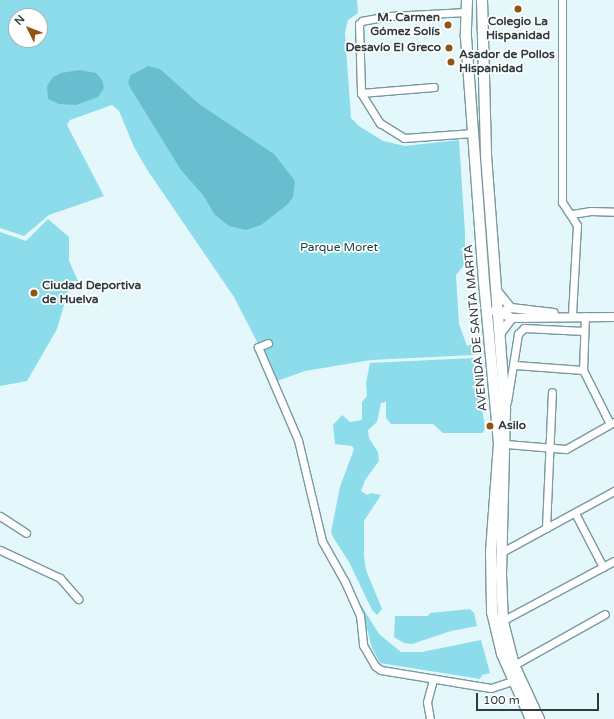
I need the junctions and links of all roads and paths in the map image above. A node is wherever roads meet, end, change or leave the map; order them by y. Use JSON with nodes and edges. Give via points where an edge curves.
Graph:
{"nodes":[{"id":1,"x":467,"y":0,"type":"edge"},
{"id":2,"x":482,"y":0,"type":"edge"},
{"id":3,"x":562,"y":0,"type":"edge"},
{"id":4,"x":467,"y":12,"type":"junction"},
{"id":5,"x":434,"y":88,"type":"dead end"},
{"id":6,"x":361,"y":93,"type":"junction"},
{"id":7,"x":473,"y":134,"type":"junction"},
{"id":8,"x":614,"y":212,"type":"edge"},
{"id":9,"x":572,"y":214,"type":"junction"},
{"id":10,"x":498,"y":292,"type":"junction"},
{"id":11,"x":486,"y":307,"type":"junction"},
{"id":12,"x":511,"y":308,"type":"junction"},
{"id":13,"x":499,"y":313,"type":"junction"},
{"id":14,"x":572,"y":314,"type":"junction"},
{"id":15,"x":584,"y":316,"type":"junction"},
{"id":16,"x":614,"y":317,"type":"edge"},
{"id":17,"x":512,"y":318,"type":"junction"},
{"id":18,"x":488,"y":321,"type":"junction"},
{"id":19,"x":584,"y":331,"type":"junction"},
{"id":20,"x":500,"y":334,"type":"junction"},
{"id":21,"x":268,"y":343,"type":"dead end"},
{"id":22,"x":515,"y":365,"type":"junction"},
{"id":23,"x":582,"y":370,"type":"junction"},
{"id":24,"x":552,"y":392,"type":"dead end"},
{"id":25,"x":505,"y":410,"type":"junction"},
{"id":26,"x":612,"y":423,"type":"edge"},
{"id":27,"x":503,"y":444,"type":"junction"},
{"id":28,"x":551,"y":450,"type":"junction"},
{"id":29,"x":614,"y":491,"type":"edge"},
{"id":30,"x":574,"y":512,"type":"junction"},
{"id":31,"x":0,"y":516,"type":"edge"},
{"id":32,"x":546,"y":528,"type":"junction"},
{"id":33,"x":26,"y":533,"type":"dead end"},
{"id":34,"x":0,"y":550,"type":"edge"},
{"id":35,"x":491,"y":552,"type":"junction"},
{"id":36,"x":502,"y":552,"type":"junction"},
{"id":37,"x":614,"y":560,"type":"edge"},
{"id":38,"x":603,"y":566,"type":"junction"},
{"id":39,"x":78,"y":599,"type":"dead end"},
{"id":40,"x":605,"y":614,"type":"dead end"},
{"id":41,"x":499,"y":623,"type":"junction"},
{"id":42,"x":514,"y":665,"type":"junction"},
{"id":43,"x":433,"y":678,"type":"junction"},
{"id":44,"x":512,"y":681,"type":"junction"},
{"id":45,"x":430,"y":719,"type":"edge"},
{"id":46,"x":531,"y":719,"type":"edge"},
{"id":47,"x":539,"y":719,"type":"edge"}],
"edges":[{"from":1,"to":4,"type":"main road","name":"AVENIDA DE SANTA MARTA"},
{"from":2,"to":10,"type":"main road","name":"AVENIDA DE SANTA MARTA","via":[[486,155]]},
{"from":3,"to":9,"type":"street","via":[[562,202]]},
{"from":4,"to":6,"type":"street","via":[[379,14],[362,21],[359,24]]},
{"from":4,"to":7,"type":"main road","name":"AVENIDA DE SANTA MARTA"},
{"from":5,"to":6,"type":"street"},
{"from":6,"to":7,"type":"street","via":[[380,123],[404,138]]},
{"from":7,"to":11,"type":"main road","name":"AVENIDA DE SANTA MARTA"},
{"from":8,"to":9,"type":"street","via":[[591,211]]},
{"from":9,"to":14,"type":"street","via":[[577,225]]},
{"from":10,"to":12,"type":"street"},
{"from":10,"to":13,"type":"main road","name":"AVENIDA DE SANTA MARTA"},
{"from":11,"to":13,"type":"street"},
{"from":11,"to":18,"type":"main road","name":"AVENIDA DE SANTA MARTA"},
{"from":12,"to":13,"type":"street"},
{"from":12,"to":14,"type":"street"},
{"from":13,"to":17,"type":"street"},
{"from":13,"to":18,"type":"street"},
{"from":13,"to":20,"type":"main road","name":"AVENIDA DE SANTA MARTA"},
{"from":14,"to":15,"type":"street"},
{"from":15,"to":16,"type":"street"},
{"from":15,"to":17,"type":"street"},
{"from":15,"to":19,"type":"street"},
{"from":17,"to":20,"type":"street"},
{"from":18,"to":27,"type":"main road","name":"AVENIDA DE SANTA MARTA"},
{"from":19,"to":22,"type":"street","via":[[524,328],[518,334]]},
{"from":19,"to":23,"type":"street"},
{"from":20,"to":25,"type":"main road","name":"AVENIDA DE SANTA MARTA"},
{"from":21,"to":43,"type":"street","via":[[258,347],[298,440],[322,541],[360,615],[363,645],[368,656],[381,670]]},
{"from":22,"to":23,"type":"street"},
{"from":22,"to":25,"type":"street"},
{"from":23,"to":26,"type":"street"},
{"from":24,"to":28,"type":"street"},
{"from":25,"to":27,"type":"main road","name":"AVENIDA DE SANTA MARTA"},
{"from":26,"to":28,"type":"street","via":[[566,449]]},
{"from":27,"to":28,"type":"street"},
{"from":27,"to":35,"type":"main road","name":"AVENIDA DE SANTA MARTA"},
{"from":27,"to":36,"type":"main road","name":"AVENIDA DE SANTA MARTA"},
{"from":28,"to":32,"type":"street"},
{"from":29,"to":30,"type":"street"},
{"from":30,"to":32,"type":"street"},
{"from":30,"to":38,"type":"street"},
{"from":31,"to":33,"type":"street"},
{"from":32,"to":36,"type":"street"},
{"from":34,"to":39,"type":"street","via":[[60,578]]},
{"from":35,"to":36,"type":"main road"},
{"from":35,"to":41,"type":"main road","name":"AVENIDA DE SANTA MARTA"},
{"from":36,"to":41,"type":"main road","name":"AVENIDA DE SANTA MARTA"},
{"from":37,"to":38,"type":"street"},
{"from":38,"to":41,"type":"street"},
{"from":40,"to":42,"type":"street"},
{"from":41,"to":42,"type":"main road","name":"AVENIDA DE SANTA MARTA"},
{"from":41,"to":44,"type":"main road","name":"AVENIDA DE SANTA MARTA"},
{"from":42,"to":47,"type":"main road","name":"AVENIDA DE SANTA MARTA"},
{"from":43,"to":44,"type":"street","via":[[491,688]]},
{"from":43,"to":45,"type":"street","via":[[427,702]]},
{"from":44,"to":46,"type":"main road","name":"AVENIDA DE SANTA MARTA"}]}
